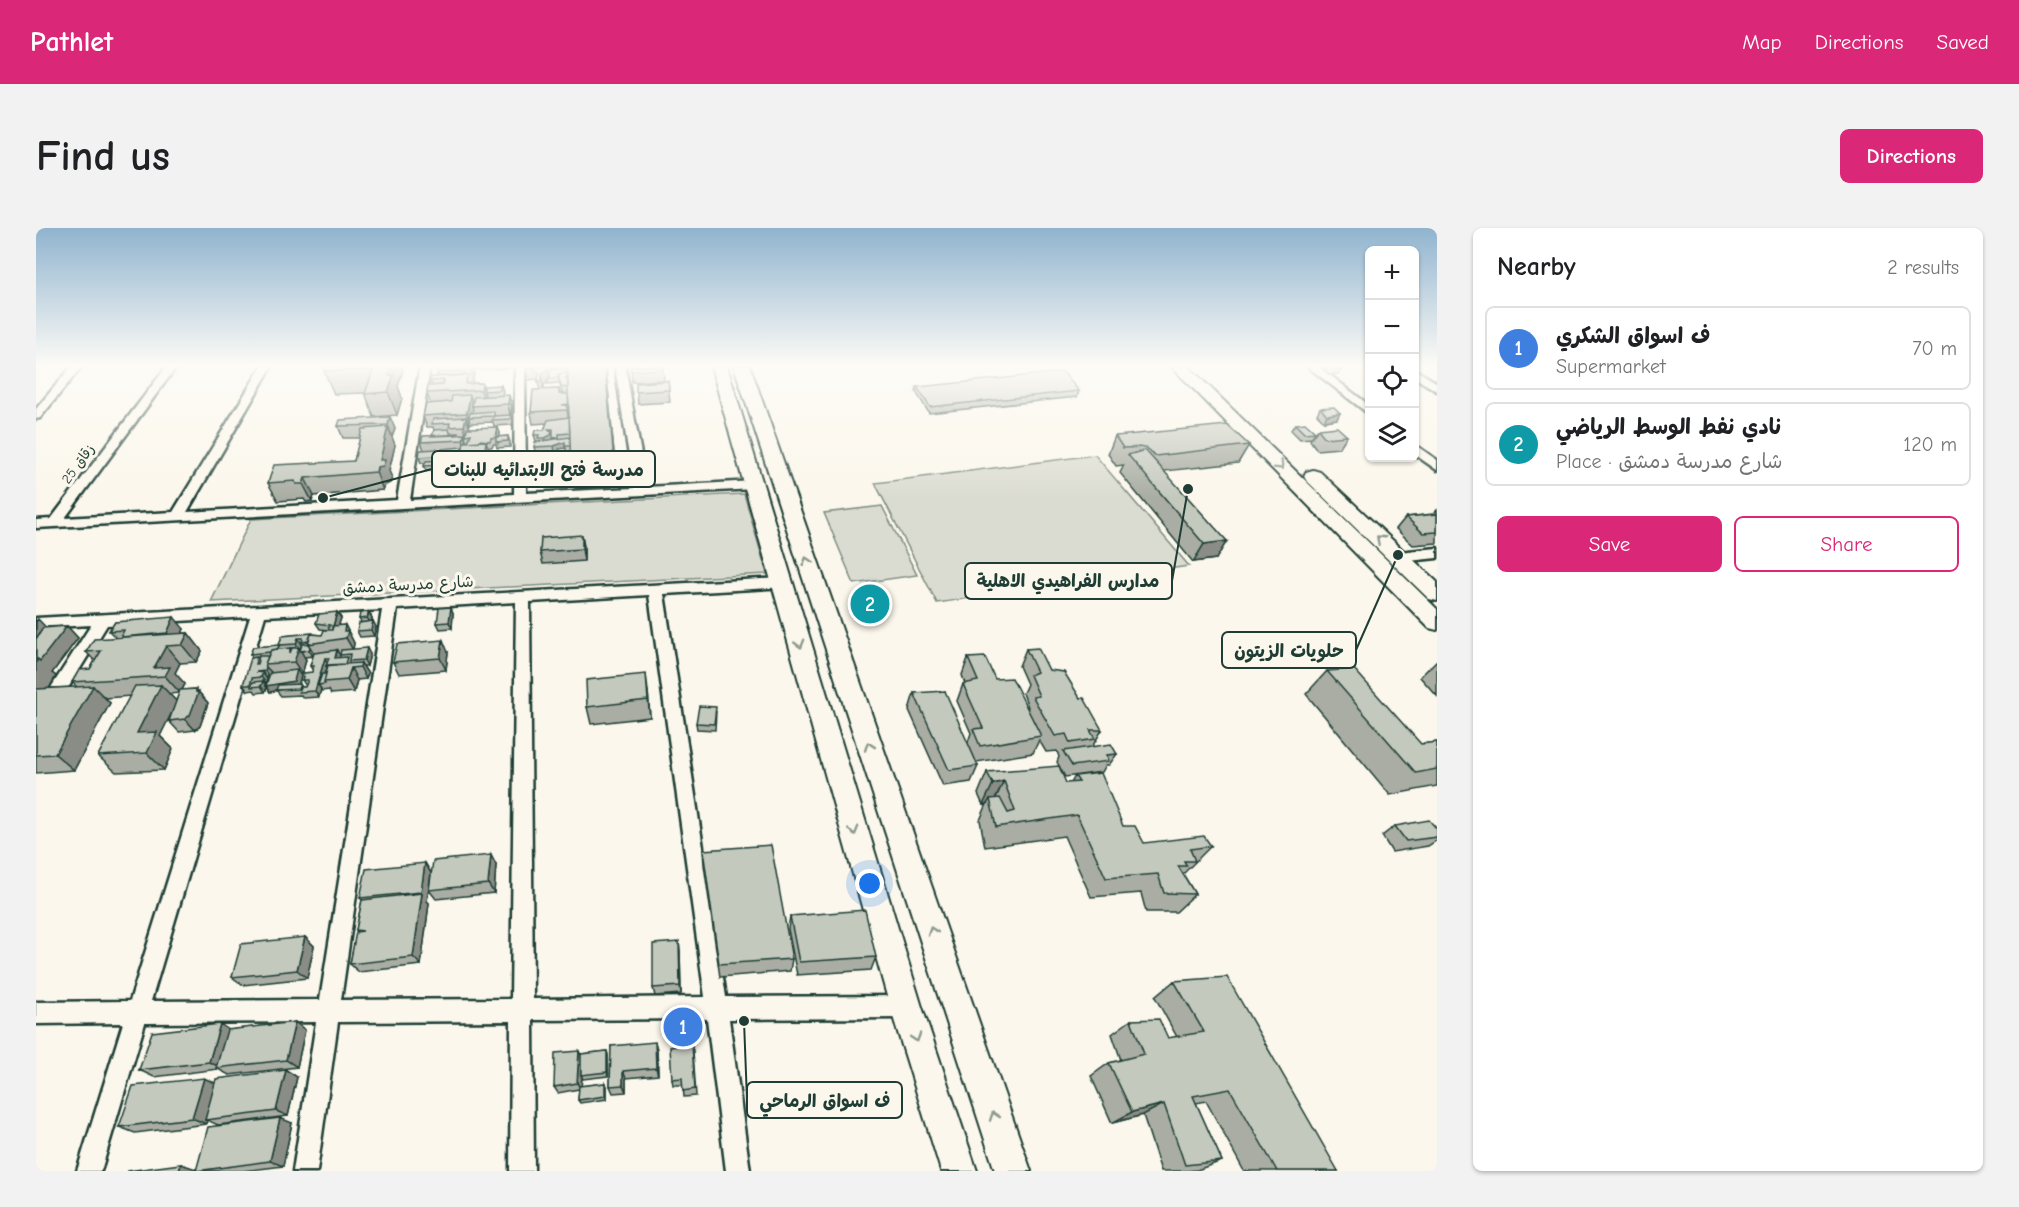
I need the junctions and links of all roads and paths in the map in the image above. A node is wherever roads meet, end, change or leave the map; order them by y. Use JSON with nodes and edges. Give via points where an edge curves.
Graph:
{"nodes":[{"id":1,"x":139,"y":410,"type":"edge"},
{"id":2,"x":241,"y":410,"type":"edge"},
{"id":3,"x":418,"y":410,"type":"edge"},
{"id":4,"x":520,"y":410,"type":"edge"},
{"id":5,"x":627,"y":410,"type":"edge"},
{"id":6,"x":740,"y":410,"type":"edge"},
{"id":7,"x":746,"y":410,"type":"edge"},
{"id":8,"x":1231,"y":410,"type":"edge"},
{"id":9,"x":1236,"y":410,"type":"edge"},
{"id":10,"x":1249,"y":425,"type":"junction"},
{"id":11,"x":1271,"y":446,"type":"junction"},
{"id":12,"x":1419,"y":452,"type":"edge"},
{"id":13,"x":1437,"y":466,"type":"edge"},
{"id":14,"x":754,"y":485,"type":"junction"},
{"id":15,"x":641,"y":491,"type":"junction"},
{"id":16,"x":520,"y":497,"type":"junction"},
{"id":17,"x":403,"y":506,"type":"junction"},
{"id":18,"x":178,"y":515,"type":"junction"},
{"id":19,"x":36,"y":524,"type":"edge"},
{"id":20,"x":54,"y":524,"type":"junction"},
{"id":21,"x":1437,"y":553,"type":"edge"},
{"id":22,"x":1399,"y":558,"type":"junction"},
{"id":23,"x":782,"y":583,"type":"junction"},
{"id":24,"x":656,"y":590,"type":"junction"},
{"id":25,"x":1437,"y":594,"type":"edge"},
{"id":26,"x":1412,"y":596,"type":"junction"},
{"id":27,"x":523,"y":597,"type":"junction"},
{"id":28,"x":390,"y":604,"type":"junction"},
{"id":29,"x":259,"y":611,"type":"junction"},
{"id":30,"x":102,"y":620,"type":"junction"},
{"id":31,"x":1437,"y":622,"type":"edge"},
{"id":32,"x":36,"y":624,"type":"edge"},
{"id":33,"x":36,"y":725,"type":"edge"},
{"id":34,"x":906,"y":1007,"type":"junction"},
{"id":35,"x":717,"y":1008,"type":"junction"},
{"id":36,"x":522,"y":1010,"type":"junction"},
{"id":37,"x":330,"y":1011,"type":"junction"},
{"id":38,"x":138,"y":1012,"type":"junction"},
{"id":39,"x":36,"y":1013,"type":"edge"},
{"id":40,"x":89,"y":1171,"type":"edge"},
{"id":41,"x":305,"y":1171,"type":"edge"},
{"id":42,"x":522,"y":1171,"type":"edge"},
{"id":43,"x":738,"y":1171,"type":"edge"},
{"id":44,"x":960,"y":1171,"type":"edge"},
{"id":45,"x":1013,"y":1171,"type":"edge"}],
"edges":[{"from":1,"to":20,"type":"street","name":"زقاق 25"},
{"from":2,"to":18,"type":"street"},
{"from":3,"to":17,"type":"street"},
{"from":4,"to":16,"type":"street"},
{"from":5,"to":15,"type":"street"},
{"from":6,"to":14,"type":"street"},
{"from":45,"to":7,"type":"street","one_way":true},
{"from":8,"to":10,"type":"street"},
{"from":9,"to":10,"type":"street"},
{"from":10,"to":11,"type":"street"},
{"from":22,"to":11,"type":"street","one_way":true},
{"from":11,"to":26,"type":"street","one_way":true},
{"from":12,"to":13,"type":"street"},
{"from":14,"to":15,"type":"street"},
{"from":14,"to":23,"type":"street"},
{"from":15,"to":16,"type":"street"},
{"from":16,"to":17,"type":"street"},
{"from":17,"to":18,"type":"street"},
{"from":18,"to":20,"type":"street"},
{"from":19,"to":20,"type":"street"},
{"from":21,"to":22,"type":"street"},
{"from":22,"to":25,"type":"street"},
{"from":23,"to":24,"type":"street","name":"شارع مدرسة دمشق"},
{"from":23,"to":34,"type":"street","one_way":true},
{"from":24,"to":27,"type":"street","name":"شارع مدرسة دمشق"},
{"from":24,"to":35,"type":"street"},
{"from":25,"to":26,"type":"street","via":[[1429,600]]},
{"from":26,"to":31,"type":"street"},
{"from":27,"to":28,"type":"street","name":"شارع مدرسة دمشق"},
{"from":27,"to":36,"type":"street"},
{"from":28,"to":29,"type":"street","name":"شارع مدرسة دمشق"},
{"from":28,"to":37,"type":"street"},
{"from":29,"to":30,"type":"street","name":"شارع مدرسة دمشق"},
{"from":29,"to":38,"type":"street"},
{"from":30,"to":32,"type":"street","name":"شارع مدرسة دمشق"},
{"from":30,"to":33,"type":"street"},
{"from":34,"to":35,"type":"street"},
{"from":34,"to":44,"type":"street","one_way":true},
{"from":35,"to":36,"type":"street"},
{"from":35,"to":43,"type":"street"},
{"from":36,"to":37,"type":"street"},
{"from":36,"to":42,"type":"street"},
{"from":37,"to":38,"type":"street"},
{"from":37,"to":41,"type":"street"},
{"from":38,"to":39,"type":"street"},
{"from":38,"to":40,"type":"street"}]}
